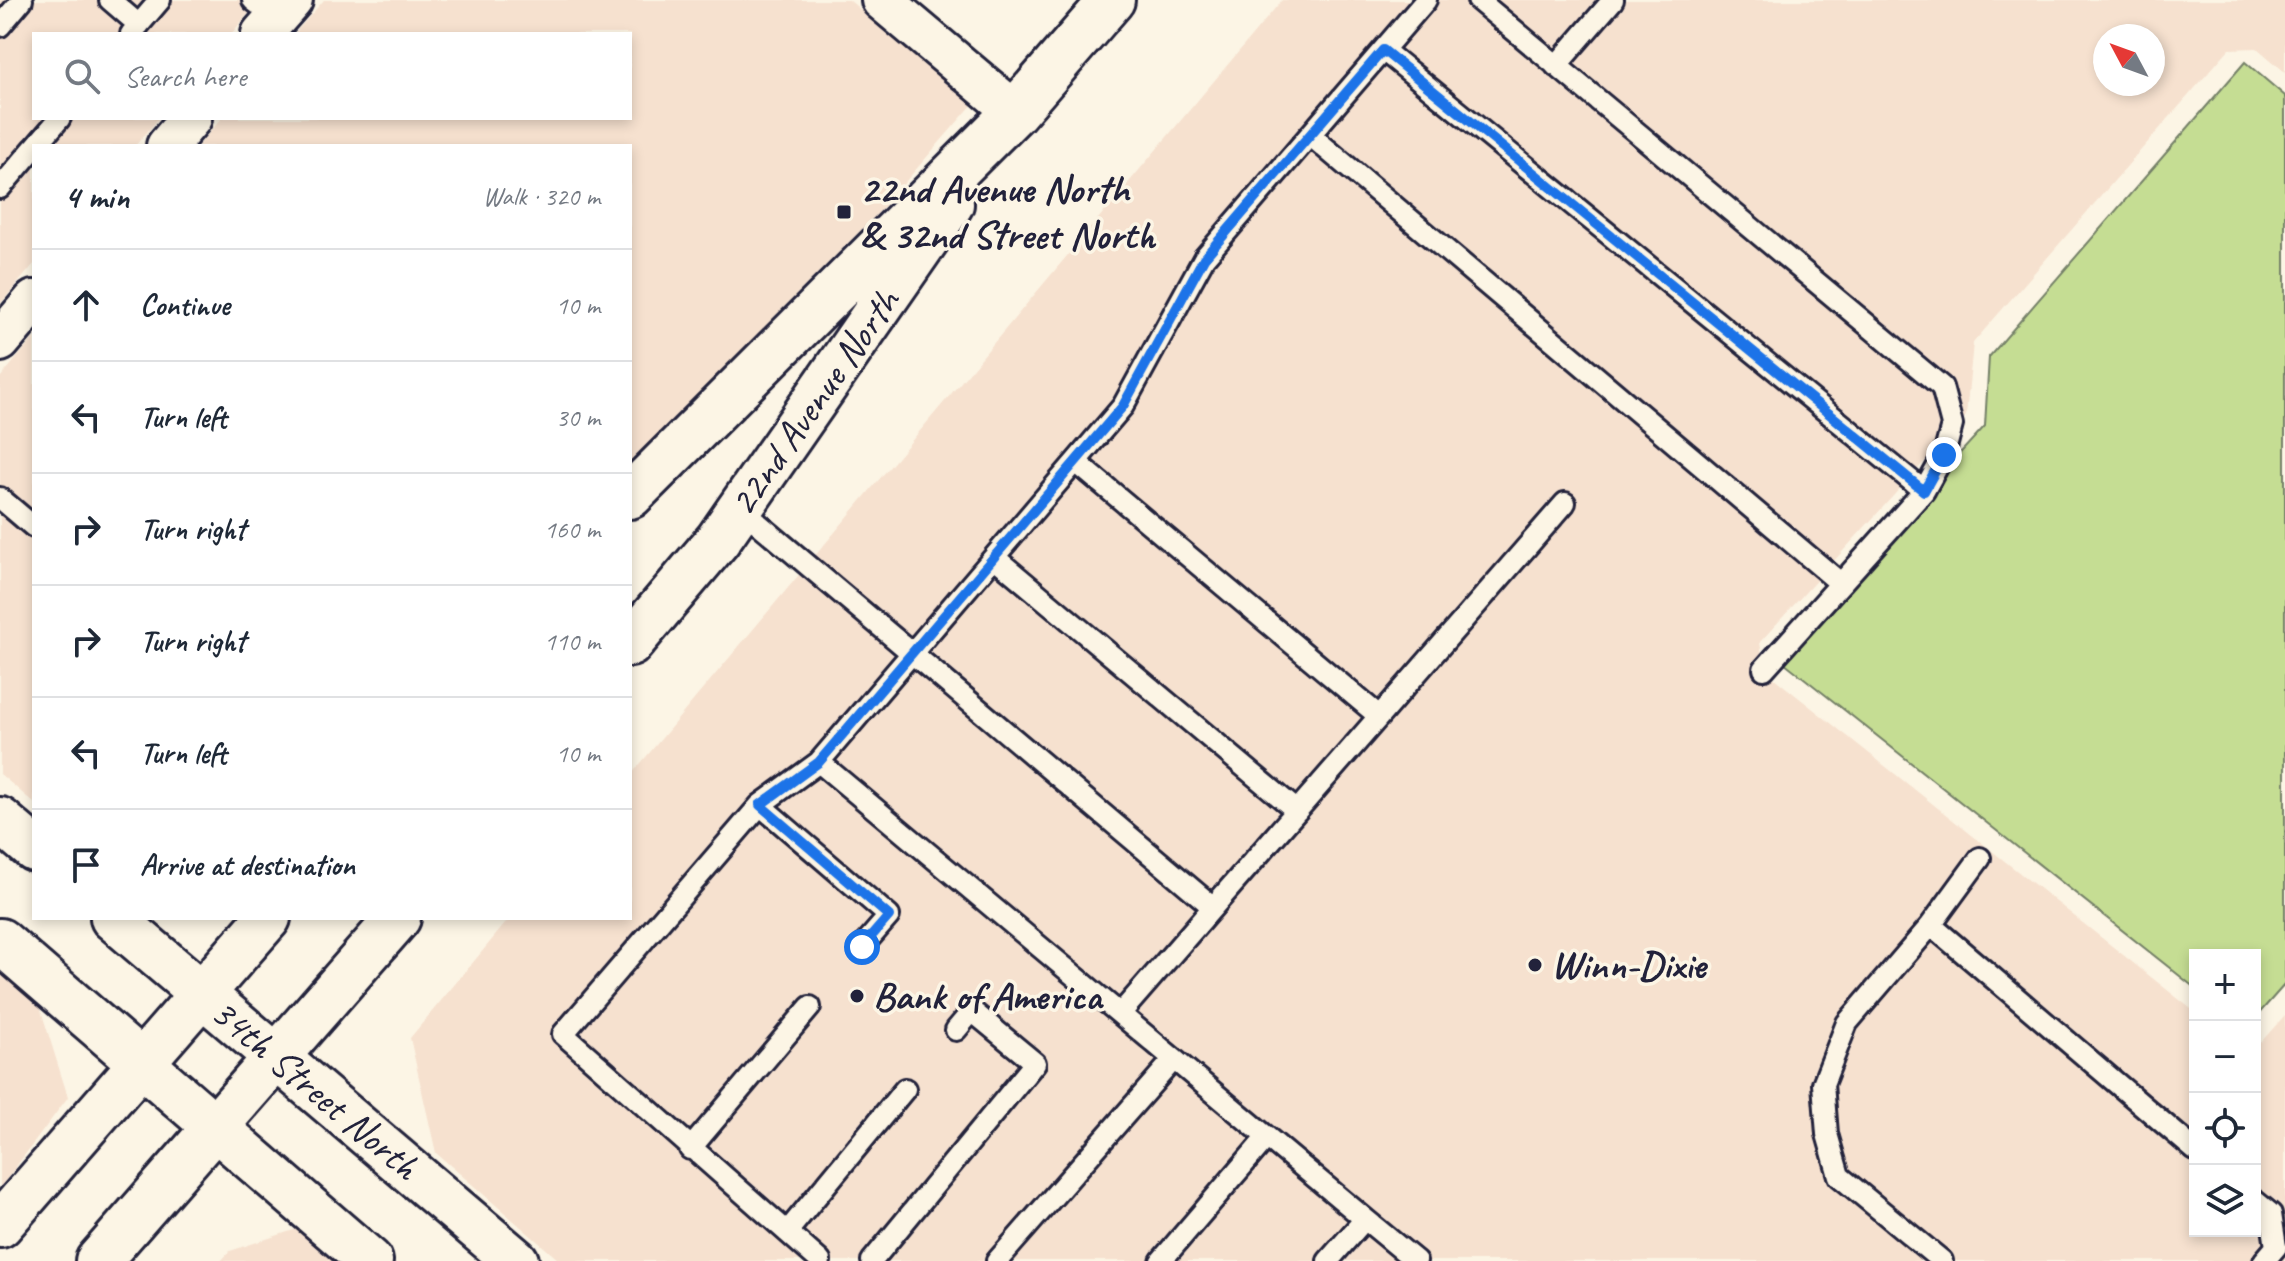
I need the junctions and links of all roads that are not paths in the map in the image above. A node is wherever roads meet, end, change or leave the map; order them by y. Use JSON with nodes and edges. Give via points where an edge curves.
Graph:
{"nodes":[{"id":1,"x":22,"y":0,"type":"edge"},
{"id":2,"x":110,"y":0,"type":"edge"},
{"id":3,"x":160,"y":0,"type":"edge"},
{"id":4,"x":882,"y":0,"type":"edge"},
{"id":5,"x":1112,"y":0,"type":"edge"},
{"id":6,"x":1426,"y":0,"type":"edge"},
{"id":7,"x":1478,"y":0,"type":"edge"},
{"id":8,"x":1613,"y":0,"type":"edge"},
{"id":9,"x":0,"y":26,"type":"edge"},
{"id":10,"x":135,"y":29,"type":"edge"},
{"id":11,"x":1383,"y":50,"type":"junction"},
{"id":12,"x":1556,"y":66,"type":"junction"},
{"id":13,"x":1015,"y":112,"type":"junction"},
{"id":14,"x":58,"y":120,"type":"edge"},
{"id":15,"x":189,"y":120,"type":"edge"},
{"id":16,"x":1310,"y":135,"type":"junction"},
{"id":17,"x":38,"y":144,"type":"edge"},
{"id":18,"x":169,"y":144,"type":"edge"},
{"id":19,"x":32,"y":151,"type":"edge"},
{"id":20,"x":0,"y":188,"type":"edge"},
{"id":21,"x":32,"y":303,"type":"edge"},
{"id":22,"x":0,"y":341,"type":"edge"},
{"id":23,"x":1076,"y":462,"type":"junction"},
{"id":24,"x":1924,"y":491,"type":"junction"},
{"id":25,"x":632,"y":494,"type":"edge"},
{"id":26,"x":0,"y":498,"type":"edge"},
{"id":27,"x":1565,"y":503,"type":"dead end"},
{"id":28,"x":740,"y":508,"type":"junction"},
{"id":29,"x":32,"y":525,"type":"edge"},
{"id":30,"x":994,"y":557,"type":"junction"},
{"id":31,"x":1839,"y":582,"type":"junction"},
{"id":32,"x":632,"y":642,"type":"edge"},
{"id":33,"x":911,"y":655,"type":"junction"},
{"id":34,"x":1764,"y":669,"type":"dead end"},
{"id":35,"x":1379,"y":716,"type":"junction"},
{"id":36,"x":819,"y":762,"type":"junction"},
{"id":37,"x":760,"y":805,"type":"junction"},
{"id":38,"x":1297,"y":811,"type":"junction"},
{"id":39,"x":0,"y":820,"type":"edge"},
{"id":40,"x":32,"y":847,"type":"edge"},
{"id":41,"x":1980,"y":858,"type":"dead end"},
{"id":42,"x":1213,"y":907,"type":"junction"},
{"id":43,"x":115,"y":920,"type":"edge"},
{"id":44,"x":266,"y":920,"type":"edge"},
{"id":45,"x":396,"y":920,"type":"edge"},
{"id":46,"x":1931,"y":925,"type":"junction"},
{"id":47,"x":0,"y":941,"type":"edge"},
{"id":48,"x":862,"y":947,"type":"dead end"},
{"id":49,"x":202,"y":994,"type":"junction"},
{"id":50,"x":810,"y":1007,"type":"dead end"},
{"id":51,"x":1120,"y":1014,"type":"junction"},
{"id":52,"x":956,"y":1030,"type":"dead end"},
{"id":53,"x":279,"y":1058,"type":"junction"},
{"id":54,"x":1174,"y":1059,"type":"junction"},
{"id":55,"x":140,"y":1064,"type":"junction"},
{"id":56,"x":905,"y":1089,"type":"dead end"},
{"id":57,"x":216,"y":1128,"type":"junction"},
{"id":58,"x":1267,"y":1137,"type":"junction"},
{"id":59,"x":2189,"y":1145,"type":"edge"},
{"id":60,"x":690,"y":1149,"type":"junction"},
{"id":61,"x":2261,"y":1206,"type":"edge"},
{"id":62,"x":1365,"y":1219,"type":"junction"},
{"id":63,"x":0,"y":1225,"type":"edge"},
{"id":64,"x":787,"y":1232,"type":"junction"},
{"id":65,"x":98,"y":1261,"type":"edge"},
{"id":66,"x":370,"y":1261,"type":"edge"},
{"id":67,"x":516,"y":1261,"type":"edge"},
{"id":68,"x":820,"y":1261,"type":"edge"},
{"id":69,"x":872,"y":1261,"type":"edge"},
{"id":70,"x":997,"y":1261,"type":"edge"},
{"id":71,"x":1161,"y":1261,"type":"edge"},
{"id":72,"x":1328,"y":1261,"type":"edge"},
{"id":73,"x":1416,"y":1261,"type":"edge"},
{"id":74,"x":1942,"y":1261,"type":"edge"},
{"id":75,"x":2264,"y":1261,"type":"edge"}],
"edges":[{"from":1,"to":9,"type":"lane"},
{"from":2,"to":10,"type":"lane"},
{"from":3,"to":10,"type":"lane"},
{"from":4,"to":13,"type":"street"},
{"from":5,"to":13,"type":"main road","name":"22nd Avenue North"},
{"from":6,"to":11,"type":"lane"},
{"from":7,"to":12,"type":"lane"},
{"from":8,"to":12,"type":"lane"},
{"from":11,"to":16,"type":"lane"},
{"from":11,"to":24,"type":"lane"},
{"from":12,"to":24,"type":"lane","via":[[1942,387],[1952,425],[1944,455]]},
{"from":13,"to":25,"type":"main road","name":"22nd Avenue North"},
{"from":13,"to":28,"type":"main road","name":"22nd Avenue North"},
{"from":14,"to":17,"type":"lane"},
{"from":15,"to":18,"type":"street"},
{"from":16,"to":23,"type":"lane","via":[[1204,258],[1123,406]]},
{"from":16,"to":31,"type":"lane"},
{"from":19,"to":20,"type":"lane"},
{"from":21,"to":22,"type":"street"},
{"from":23,"to":30,"type":"lane"},
{"from":23,"to":35,"type":"lane"},
{"from":24,"to":31,"type":"lane"},
{"from":26,"to":29,"type":"lane"},
{"from":27,"to":35,"type":"lane"},
{"from":28,"to":32,"type":"main road","name":"22nd Avenue North"},
{"from":28,"to":33,"type":"lane"},
{"from":30,"to":33,"type":"lane"},
{"from":30,"to":38,"type":"lane"},
{"from":31,"to":34,"type":"lane"},
{"from":33,"to":36,"type":"lane"},
{"from":33,"to":42,"type":"lane"},
{"from":35,"to":38,"type":"lane"},
{"from":36,"to":37,"type":"lane"},
{"from":36,"to":51,"type":"lane"},
{"from":37,"to":48,"type":"lane","via":[[889,916]]},
{"from":37,"to":60,"type":"lane","via":[[563,1034]]},
{"from":38,"to":42,"type":"lane"},
{"from":39,"to":40,"type":"main road"},
{"from":41,"to":46,"type":"lane"},
{"from":42,"to":51,"type":"lane"},
{"from":43,"to":49,"type":"main road","name":"34th Street North"},
{"from":44,"to":49,"type":"main road"},
{"from":45,"to":53,"type":"main road"},
{"from":46,"to":59,"type":"lane"},
{"from":46,"to":74,"type":"lane","via":[[1847,1023],[1823,1084],[1827,1134],[1839,1176]]},
{"from":47,"to":55,"type":"main road"},
{"from":49,"to":53,"type":"main road","name":"34th Street North"},
{"from":49,"to":55,"type":"main road"},
{"from":50,"to":60,"type":"lane"},
{"from":51,"to":54,"type":"lane"},
{"from":52,"to":69,"type":"lane","via":[[972,1011],[1035,1063]]},
{"from":53,"to":57,"type":"main road"},
{"from":53,"to":67,"type":"main road","name":"34th Street North"},
{"from":54,"to":58,"type":"lane"},
{"from":54,"to":70,"type":"lane"},
{"from":55,"to":57,"type":"main road"},
{"from":55,"to":63,"type":"main road"},
{"from":56,"to":64,"type":"lane"},
{"from":57,"to":65,"type":"main road"},
{"from":57,"to":66,"type":"main road"},
{"from":58,"to":62,"type":"lane"},
{"from":58,"to":71,"type":"lane"},
{"from":60,"to":64,"type":"lane"},
{"from":61,"to":75,"type":"lane","via":[[2271,1214],[2276,1247]]},
{"from":62,"to":72,"type":"lane"},
{"from":62,"to":73,"type":"lane"},
{"from":64,"to":68,"type":"lane"}]}
